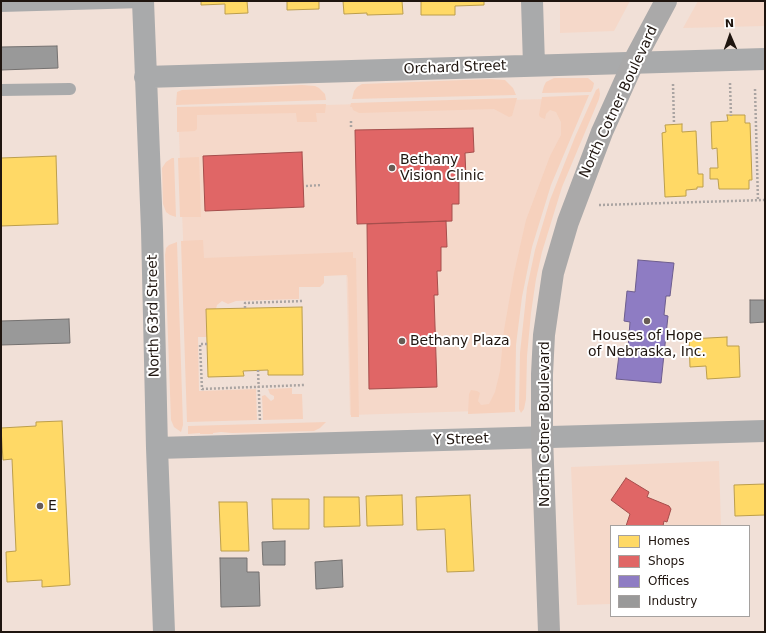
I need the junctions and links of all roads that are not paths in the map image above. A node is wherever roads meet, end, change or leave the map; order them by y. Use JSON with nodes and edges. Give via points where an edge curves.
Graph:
{"nodes":[{"id":1,"x":532,"y":1,"type":"edge"},
{"id":2,"x":666,"y":1,"type":"edge"},
{"id":3,"x":143,"y":2,"type":"edge"},
{"id":4,"x":1,"y":6,"type":"edge"},
{"id":5,"x":765,"y":59,"type":"edge"},
{"id":6,"x":634,"y":61,"type":"junction"},
{"id":7,"x":534,"y":65,"type":"junction"},
{"id":8,"x":145,"y":77,"type":"junction"},
{"id":9,"x":70,"y":88,"type":"dead end"},
{"id":10,"x":1,"y":90,"type":"edge"},
{"id":11,"x":765,"y":431,"type":"edge"},
{"id":12,"x":542,"y":437,"type":"junction"},
{"id":13,"x":157,"y":448,"type":"junction"},
{"id":14,"x":164,"y":632,"type":"edge"},
{"id":15,"x":549,"y":632,"type":"edge"}],
"edges":[{"from":1,"to":7,"type":"street"},
{"from":2,"to":6,"type":"main road","name":"North Cotner Boulevard"},
{"from":3,"to":4,"type":"lane"},
{"from":3,"to":8,"type":"street","name":"North 63rd Street"},
{"from":5,"to":6,"type":"street","name":"Orchard Street"},
{"from":6,"to":7,"type":"street","name":"Orchard Street"},
{"from":6,"to":12,"type":"main road","name":"North Cotner Boulevard","via":[[583,178],[556,259],[544,335]]},
{"from":7,"to":8,"type":"street","name":"Orchard Street"},
{"from":8,"to":13,"type":"street","name":"North 63rd Street","via":[[152,230]]},
{"from":9,"to":10,"type":"lane"},
{"from":11,"to":12,"type":"street","name":"Y Street"},
{"from":12,"to":13,"type":"street","name":"Y Street"},
{"from":12,"to":15,"type":"main road","name":"North Cotner Boulevard"},
{"from":13,"to":14,"type":"street","name":"North 63rd Street"}]}
